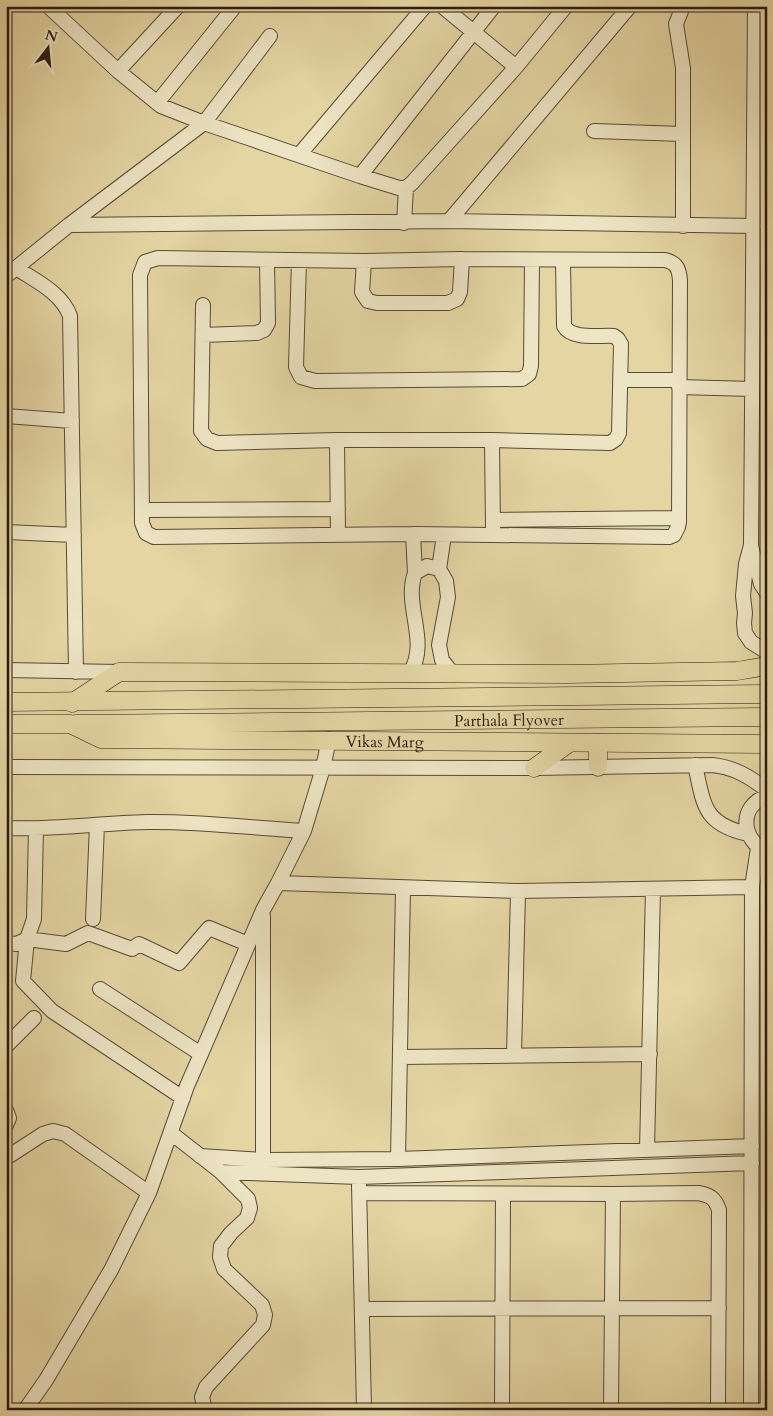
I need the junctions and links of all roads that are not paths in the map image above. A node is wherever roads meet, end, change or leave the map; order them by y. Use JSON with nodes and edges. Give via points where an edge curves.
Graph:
{"nodes":[{"id":1,"x":48,"y":6,"type":"edge"},
{"id":2,"x":178,"y":6,"type":"edge"},
{"id":3,"x":235,"y":6,"type":"edge"},
{"id":4,"x":424,"y":6,"type":"edge"},
{"id":5,"x":442,"y":6,"type":"edge"},
{"id":6,"x":494,"y":6,"type":"edge"},
{"id":7,"x":566,"y":6,"type":"edge"},
{"id":8,"x":630,"y":6,"type":"edge"},
{"id":9,"x":683,"y":6,"type":"edge"},
{"id":10,"x":755,"y":6,"type":"edge"},
{"id":11,"x":474,"y":32,"type":"junction"},
{"id":12,"x":270,"y":36,"type":"dead end"},
{"id":13,"x":516,"y":67,"type":"junction"},
{"id":14,"x":118,"y":71,"type":"junction"},
{"id":15,"x":158,"y":103,"type":"junction"},
{"id":16,"x":204,"y":123,"type":"junction"},
{"id":17,"x":594,"y":131,"type":"dead end"},
{"id":18,"x":683,"y":134,"type":"junction"},
{"id":19,"x":300,"y":155,"type":"junction"},
{"id":20,"x":360,"y":176,"type":"junction"},
{"id":21,"x":406,"y":188,"type":"junction"},
{"id":22,"x":449,"y":221,"type":"junction"},
{"id":23,"x":404,"y":223,"type":"junction"},
{"id":24,"x":69,"y":225,"type":"junction"},
{"id":25,"x":683,"y":226,"type":"junction"},
{"id":26,"x":754,"y":226,"type":"junction"},
{"id":27,"x":462,"y":259,"type":"junction"},
{"id":28,"x":267,"y":260,"type":"junction"},
{"id":29,"x":299,"y":260,"type":"junction"},
{"id":30,"x":532,"y":260,"type":"junction"},
{"id":31,"x":563,"y":260,"type":"junction"},
{"id":32,"x":364,"y":261,"type":"junction"},
{"id":33,"x":11,"y":272,"type":"edge"},
{"id":34,"x":203,"y":305,"type":"dead end"},
{"id":35,"x":203,"y":335,"type":"junction"},
{"id":36,"x":620,"y":380,"type":"junction"},
{"id":37,"x":679,"y":383,"type":"junction"},
{"id":38,"x":752,"y":389,"type":"junction"},
{"id":39,"x":6,"y":416,"type":"edge"},
{"id":40,"x":72,"y":422,"type":"junction"},
{"id":41,"x":337,"y":440,"type":"junction"},
{"id":42,"x":492,"y":440,"type":"junction"},
{"id":43,"x":338,"y":509,"type":"junction"},
{"id":44,"x":142,"y":510,"type":"junction"},
{"id":45,"x":678,"y":518,"type":"junction"},
{"id":46,"x":493,"y":520,"type":"junction"},
{"id":47,"x":6,"y":532,"type":"edge"},
{"id":48,"x":413,"y":534,"type":"junction"},
{"id":49,"x":338,"y":535,"type":"junction"},
{"id":50,"x":444,"y":535,"type":"junction"},
{"id":51,"x":493,"y":535,"type":"junction"},
{"id":52,"x":74,"y":536,"type":"junction"},
{"id":53,"x":751,"y":545,"type":"junction"},
{"id":54,"x":439,"y":569,"type":"junction"},
{"id":55,"x":415,"y":573,"type":"junction"},
{"id":56,"x":767,"y":593,"type":"edge"},
{"id":57,"x":745,"y":613,"type":"junction"},
{"id":58,"x":764,"y":650,"type":"edge"},
{"id":59,"x":445,"y":661,"type":"junction"},
{"id":60,"x":415,"y":662,"type":"junction"},
{"id":61,"x":767,"y":666,"type":"edge"},
{"id":62,"x":6,"y":670,"type":"edge"},
{"id":63,"x":744,"y":670,"type":"junction"},
{"id":64,"x":76,"y":672,"type":"junction"},
{"id":65,"x":119,"y":672,"type":"junction"},
{"id":66,"x":767,"y":694,"type":"edge"},
{"id":67,"x":6,"y":702,"type":"edge"},
{"id":68,"x":72,"y":702,"type":"junction"},
{"id":69,"x":767,"y":717,"type":"edge"},
{"id":70,"x":6,"y":724,"type":"edge"},
{"id":71,"x":70,"y":724,"type":"junction"},
{"id":72,"x":329,"y":739,"type":"junction"},
{"id":73,"x":569,"y":742,"type":"junction"},
{"id":74,"x":598,"y":743,"type":"junction"},
{"id":75,"x":767,"y":744,"type":"edge"},
{"id":76,"x":695,"y":765,"type":"junction"},
{"id":77,"x":6,"y":767,"type":"edge"},
{"id":78,"x":598,"y":767,"type":"junction"},
{"id":79,"x":323,"y":768,"type":"junction"},
{"id":80,"x":534,"y":768,"type":"junction"},
{"id":81,"x":767,"y":790,"type":"edge"},
{"id":82,"x":767,"y":796,"type":"edge"},
{"id":83,"x":97,"y":825,"type":"junction"},
{"id":84,"x":6,"y":828,"type":"edge"},
{"id":85,"x":36,"y":829,"type":"junction"},
{"id":86,"x":304,"y":831,"type":"junction"},
{"id":87,"x":748,"y":834,"type":"junction"},
{"id":88,"x":762,"y":850,"type":"edge"},
{"id":89,"x":278,"y":883,"type":"junction"},
{"id":90,"x":752,"y":887,"type":"junction"},
{"id":91,"x":402,"y":888,"type":"junction"},
{"id":92,"x":653,"y":890,"type":"junction"},
{"id":93,"x":518,"y":891,"type":"junction"},
{"id":94,"x":262,"y":910,"type":"junction"},
{"id":95,"x":93,"y":919,"type":"dead end"},
{"id":96,"x":27,"y":939,"type":"junction"},
{"id":97,"x":6,"y":943,"type":"edge"},
{"id":98,"x":248,"y":944,"type":"junction"},
{"id":99,"x":100,"y":989,"type":"dead end"},
{"id":100,"x":34,"y":1018,"type":"dead end"},
{"id":101,"x":6,"y":1046,"type":"edge"},
{"id":102,"x":201,"y":1054,"type":"junction"},
{"id":103,"x":650,"y":1054,"type":"junction"},
{"id":104,"x":514,"y":1055,"type":"junction"},
{"id":105,"x":400,"y":1057,"type":"junction"},
{"id":106,"x":183,"y":1098,"type":"junction"},
{"id":107,"x":6,"y":1110,"type":"edge"},
{"id":108,"x":6,"y":1125,"type":"edge"},
{"id":109,"x":171,"y":1133,"type":"junction"},
{"id":110,"x":752,"y":1146,"type":"junction"},
{"id":111,"x":647,"y":1150,"type":"junction"},
{"id":112,"x":200,"y":1156,"type":"junction"},
{"id":113,"x":6,"y":1158,"type":"edge"},
{"id":114,"x":357,"y":1159,"type":"junction"},
{"id":115,"x":398,"y":1159,"type":"junction"},
{"id":116,"x":262,"y":1160,"type":"junction"},
{"id":117,"x":752,"y":1163,"type":"junction"},
{"id":118,"x":221,"y":1172,"type":"junction"},
{"id":119,"x":358,"y":1176,"type":"junction"},
{"id":120,"x":150,"y":1193,"type":"junction"},
{"id":121,"x":360,"y":1193,"type":"junction"},
{"id":122,"x":504,"y":1194,"type":"junction"},
{"id":123,"x":613,"y":1194,"type":"junction"},
{"id":124,"x":503,"y":1308,"type":"junction"},
{"id":125,"x":612,"y":1308,"type":"junction"},
{"id":126,"x":718,"y":1308,"type":"junction"},
{"id":127,"x":362,"y":1309,"type":"junction"},
{"id":128,"x":25,"y":1410,"type":"edge"},
{"id":129,"x":205,"y":1410,"type":"edge"},
{"id":130,"x":364,"y":1410,"type":"edge"},
{"id":131,"x":502,"y":1410,"type":"edge"},
{"id":132,"x":611,"y":1410,"type":"edge"},
{"id":133,"x":718,"y":1410,"type":"edge"},
{"id":134,"x":751,"y":1410,"type":"edge"}],
"edges":[{"from":1,"to":14,"type":"street"},
{"from":2,"to":14,"type":"street"},
{"from":3,"to":15,"type":"street"},
{"from":4,"to":19,"type":"street"},
{"from":5,"to":11,"type":"street"},
{"from":6,"to":11,"type":"street"},
{"from":7,"to":13,"type":"street"},
{"from":8,"to":22,"type":"street"},
{"from":9,"to":18,"type":"street","via":[[676,24],[683,68]]},
{"from":10,"to":26,"type":"street"},
{"from":11,"to":13,"type":"street"},
{"from":11,"to":20,"type":"street"},
{"from":12,"to":16,"type":"street"},
{"from":13,"to":21,"type":"street"},
{"from":14,"to":15,"type":"street"},
{"from":15,"to":16,"type":"street"},
{"from":16,"to":19,"type":"street"},
{"from":16,"to":24,"type":"street"},
{"from":17,"to":18,"type":"street"},
{"from":18,"to":25,"type":"street"},
{"from":19,"to":20,"type":"street"},
{"from":20,"to":21,"type":"street"},
{"from":21,"to":23,"type":"street"},
{"from":22,"to":23,"type":"street"},
{"from":22,"to":25,"type":"street"},
{"from":23,"to":24,"type":"street"},
{"from":24,"to":33,"type":"street"},
{"from":25,"to":26,"type":"street"},
{"from":26,"to":38,"type":"street"},
{"from":27,"to":30,"type":"street"},
{"from":27,"to":32,"type":"street"},
{"from":27,"to":32,"type":"street","via":[[460,292],[457,299],[448,303],[368,301],[362,292]]},
{"from":28,"to":29,"type":"street"},
{"from":28,"to":35,"type":"street","via":[[268,323],[264,330]]},
{"from":28,"to":44,"type":"street","via":[[158,258],[145,262],[140,275]]},
{"from":29,"to":30,"type":"street","via":[[296,367],[301,377],[316,381],[522,379],[529,374],[531,366]]},
{"from":29,"to":32,"type":"street"},
{"from":30,"to":31,"type":"street"},
{"from":31,"to":36,"type":"street","via":[[564,326],[574,334],[614,336],[618,339],[621,344]]},
{"from":31,"to":37,"type":"street","via":[[665,260],[676,265],[680,280]]},
{"from":33,"to":40,"type":"street","via":[[52,293],[66,306],[70,316]]},
{"from":34,"to":35,"type":"street"},
{"from":35,"to":41,"type":"street","via":[[201,431],[207,439],[217,443]]},
{"from":36,"to":37,"type":"street"},
{"from":36,"to":42,"type":"street","via":[[620,433],[610,443]]},
{"from":37,"to":38,"type":"street"},
{"from":37,"to":45,"type":"street"},
{"from":38,"to":53,"type":"street"},
{"from":39,"to":40,"type":"street"},
{"from":40,"to":52,"type":"street"},
{"from":41,"to":42,"type":"street"},
{"from":41,"to":43,"type":"street"},
{"from":42,"to":46,"type":"street"},
{"from":43,"to":44,"type":"street"},
{"from":43,"to":49,"type":"street"},
{"from":44,"to":49,"type":"street","via":[[146,532],[154,537]]},
{"from":45,"to":46,"type":"street"},
{"from":45,"to":51,"type":"street","via":[[677,531],[669,537]]},
{"from":46,"to":51,"type":"street"},
{"from":47,"to":52,"type":"street"},
{"from":48,"to":49,"type":"street"},
{"from":48,"to":50,"type":"street"},
{"from":48,"to":55,"type":"street"},
{"from":50,"to":51,"type":"street"},
{"from":50,"to":54,"type":"street"},
{"from":52,"to":64,"type":"street"},
{"from":53,"to":56,"type":"street","via":[[761,584]]},
{"from":53,"to":57,"type":"street","via":[[746,564]]},
{"from":54,"to":55,"type":"street","via":[[427,566]]},
{"from":54,"to":59,"type":"street","via":[[446,581],[448,597],[439,645]]},
{"from":55,"to":60,"type":"street","via":[[411,598],[419,645]]},
{"from":56,"to":57,"type":"street","via":[[750,604]]},
{"from":57,"to":58,"type":"street","via":[[746,633],[751,642]]},
{"from":58,"to":63,"type":"street"},
{"from":59,"to":60,"type":"main road"},
{"from":59,"to":60,"type":"street","via":[[434,646],[426,645],[420,648]]},
{"from":59,"to":63,"type":"main road","via":[[568,674]]},
{"from":60,"to":65,"type":"main road"},
{"from":61,"to":63,"type":"main road"},
{"from":62,"to":64,"type":"street"},
{"from":64,"to":65,"type":"street"},
{"from":65,"to":68,"type":"main road"},
{"from":66,"to":68,"type":"main road","name":"Parthala Flyover"},
{"from":67,"to":68,"type":"main road"},
{"from":69,"to":71,"type":"main road","name":"Parthala Flyover"},
{"from":70,"to":71,"type":"main road","name":"Vikas Marg"},
{"from":71,"to":72,"type":"main road","name":"Vikas Marg","via":[[101,738]]},
{"from":72,"to":73,"type":"main road","name":"Vikas Marg"},
{"from":72,"to":79,"type":"street"},
{"from":73,"to":74,"type":"main road","name":"Vikas Marg"},
{"from":73,"to":80,"type":"main road"},
{"from":74,"to":75,"type":"main road","name":"Vikas Marg"},
{"from":74,"to":78,"type":"main road"},
{"from":76,"to":78,"type":"street"},
{"from":76,"to":81,"type":"street","via":[[725,766]]},
{"from":76,"to":87,"type":"street","via":[[706,809],[713,819],[727,828]]},
{"from":77,"to":79,"type":"street"},
{"from":78,"to":80,"type":"street"},
{"from":79,"to":80,"type":"street"},
{"from":79,"to":86,"type":"street"},
{"from":82,"to":87,"type":"street","via":[[754,804],[749,812],[746,821]]},
{"from":83,"to":85,"type":"street"},
{"from":83,"to":86,"type":"street","via":[[174,822]]},
{"from":83,"to":95,"type":"street"},
{"from":84,"to":85,"type":"street"},
{"from":85,"to":96,"type":"street","via":[[34,919]]},
{"from":86,"to":89,"type":"street"},
{"from":87,"to":88,"type":"street"},
{"from":88,"to":90,"type":"street"},
{"from":89,"to":91,"type":"street"},
{"from":89,"to":94,"type":"street"},
{"from":90,"to":92,"type":"street"},
{"from":90,"to":110,"type":"street"},
{"from":91,"to":93,"type":"street"},
{"from":91,"to":105,"type":"street"},
{"from":92,"to":93,"type":"street"},
{"from":92,"to":103,"type":"street"},
{"from":93,"to":104,"type":"street"},
{"from":94,"to":98,"type":"street"},
{"from":94,"to":116,"type":"street"},
{"from":96,"to":97,"type":"street","via":[[17,944]]},
{"from":96,"to":98,"type":"street","via":[[66,944],[88,933],[132,950],[139,944],[179,963],[209,928]]},
{"from":96,"to":106,"type":"street","via":[[22,981],[52,1011]]},
{"from":98,"to":102,"type":"street"},
{"from":99,"to":102,"type":"street"},
{"from":100,"to":101,"type":"street"},
{"from":102,"to":106,"type":"street"},
{"from":103,"to":104,"type":"street"},
{"from":103,"to":111,"type":"street"},
{"from":104,"to":105,"type":"street"},
{"from":105,"to":115,"type":"street"},
{"from":106,"to":109,"type":"street"},
{"from":107,"to":108,"type":"street","via":[[10,1118]]},
{"from":109,"to":112,"type":"street"},
{"from":109,"to":120,"type":"street"},
{"from":110,"to":111,"type":"street"},
{"from":110,"to":117,"type":"street"},
{"from":111,"to":115,"type":"street"},
{"from":112,"to":116,"type":"street"},
{"from":112,"to":118,"type":"street"},
{"from":113,"to":120,"type":"street","via":[[53,1131],[65,1134]]},
{"from":114,"to":115,"type":"street"},
{"from":114,"to":116,"type":"street"},
{"from":114,"to":119,"type":"street"},
{"from":117,"to":119,"type":"street"},
{"from":117,"to":134,"type":"street"},
{"from":118,"to":119,"type":"street"},
{"from":118,"to":129,"type":"street","via":[[248,1199],[250,1208],[248,1218],[222,1246],[220,1257],[224,1269],[262,1305],[265,1315],[263,1325],[206,1387],[202,1396]]},
{"from":119,"to":121,"type":"street"},
{"from":120,"to":128,"type":"street","via":[[111,1270]]},
{"from":121,"to":122,"type":"street"},
{"from":121,"to":127,"type":"street"},
{"from":122,"to":123,"type":"street"},
{"from":122,"to":124,"type":"street"},
{"from":123,"to":125,"type":"street"},
{"from":123,"to":126,"type":"street","via":[[698,1193],[710,1195],[716,1201],[719,1210]]},
{"from":124,"to":125,"type":"street"},
{"from":124,"to":127,"type":"street"},
{"from":124,"to":131,"type":"street"},
{"from":125,"to":126,"type":"street"},
{"from":125,"to":132,"type":"street"},
{"from":126,"to":133,"type":"street"},
{"from":127,"to":130,"type":"street"}]}
